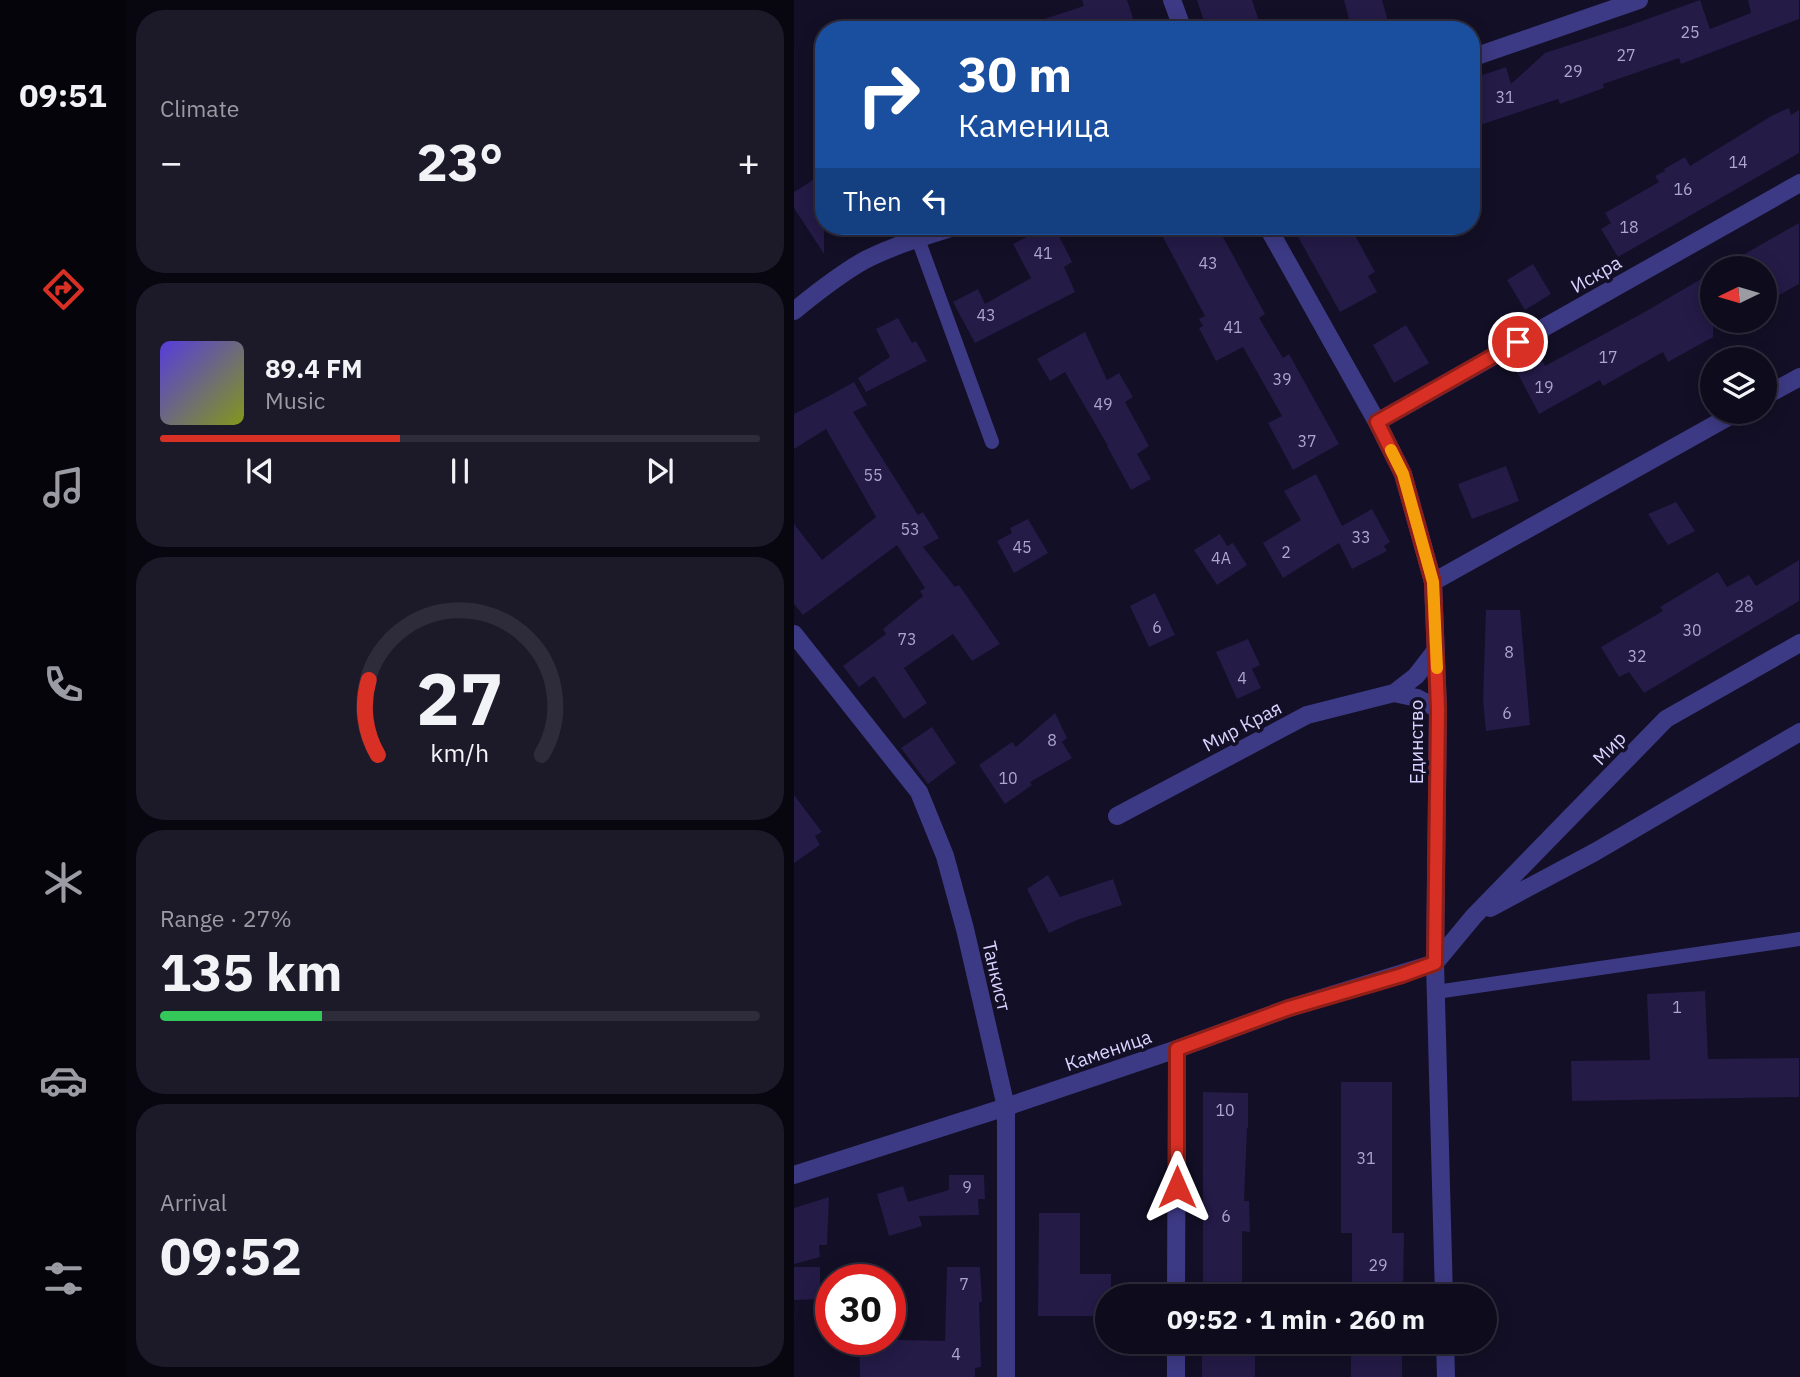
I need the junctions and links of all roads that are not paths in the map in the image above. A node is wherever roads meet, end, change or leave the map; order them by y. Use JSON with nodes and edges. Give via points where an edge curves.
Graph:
{"nodes":[{"id":1,"x":1173,"y":0,"type":"edge"},
{"id":2,"x":1639,"y":0,"type":"edge"},
{"id":3,"x":1180,"y":21,"type":"edge"},
{"id":4,"x":1480,"y":55,"type":"edge"},
{"id":5,"x":1800,"y":183,"type":"edge"},
{"id":6,"x":930,"y":235,"type":"edge"},
{"id":7,"x":1272,"y":235,"type":"edge"},
{"id":8,"x":918,"y":239,"type":"junction"},
{"id":9,"x":794,"y":311,"type":"edge"},
{"id":10,"x":1800,"y":377,"type":"edge"},
{"id":11,"x":1777,"y":390,"type":"edge"},
{"id":12,"x":1377,"y":422,"type":"junction"},
{"id":13,"x":1716,"y":424,"type":"edge"},
{"id":14,"x":992,"y":442,"type":"dead end"},
{"id":15,"x":1433,"y":582,"type":"junction"},
{"id":16,"x":794,"y":634,"type":"edge"},
{"id":17,"x":1800,"y":643,"type":"edge"},
{"id":18,"x":1436,"y":650,"type":"junction"},
{"id":19,"x":1394,"y":693,"type":"junction"},
{"id":20,"x":1438,"y":709,"type":"junction"},
{"id":21,"x":1800,"y":732,"type":"edge"},
{"id":22,"x":1117,"y":816,"type":"dead end"},
{"id":23,"x":1474,"y":916,"type":"junction"},
{"id":24,"x":1800,"y":939,"type":"edge"},
{"id":25,"x":1435,"y":963,"type":"junction"},
{"id":26,"x":1436,"y":992,"type":"junction"},
{"id":27,"x":1177,"y":1049,"type":"junction"},
{"id":28,"x":1006,"y":1107,"type":"junction"},
{"id":29,"x":794,"y":1175,"type":"edge"},
{"id":30,"x":1176,"y":1284,"type":"edge"},
{"id":31,"x":1444,"y":1284,"type":"edge"},
{"id":32,"x":1176,"y":1354,"type":"edge"},
{"id":33,"x":1445,"y":1354,"type":"edge"},
{"id":34,"x":1006,"y":1377,"type":"edge"},
{"id":35,"x":1176,"y":1377,"type":"edge"},
{"id":36,"x":1446,"y":1377,"type":"edge"}],
"edges":[{"from":1,"to":3,"type":"street"},
{"from":2,"to":4,"type":"street"},
{"from":5,"to":12,"type":"street","name":"Искра"},
{"from":6,"to":8,"type":"street"},
{"from":7,"to":12,"type":"street","name":"Единство"},
{"from":8,"to":9,"type":"street","via":[[866,260]]},
{"from":8,"to":14,"type":"lane"},
{"from":10,"to":11,"type":"street"},
{"from":12,"to":15,"type":"street","name":"Единство","via":[[1403,474]]},
{"from":13,"to":15,"type":"street"},
{"from":15,"to":18,"type":"street","name":"Единство"},
{"from":16,"to":28,"type":"street","name":"Танкист","via":[[919,792],[945,856]]},
{"from":17,"to":23,"type":"street","name":"Мир","via":[[1666,719]]},
{"from":18,"to":19,"type":"street","name":"Мир Края","via":[[1416,676]]},
{"from":18,"to":20,"type":"street","name":"Единство"},
{"from":19,"to":20,"type":"street"},
{"from":19,"to":22,"type":"street","name":"Мир Края","via":[[1307,715]]},
{"from":20,"to":25,"type":"street","name":"Единство"},
{"from":21,"to":23,"type":"street","name":"Мир","via":[[1595,852]]},
{"from":23,"to":25,"type":"street","name":"Мир"},
{"from":24,"to":26,"type":"lane"},
{"from":25,"to":26,"type":"street","name":"Единство"},
{"from":25,"to":27,"type":"street","name":"Каменица"},
{"from":26,"to":31,"type":"street","name":"Единство"},
{"from":27,"to":28,"type":"street","name":"Каменица"},
{"from":27,"to":30,"type":"street"},
{"from":28,"to":29,"type":"street","name":"Каменица"},
{"from":28,"to":34,"type":"street","name":"Танкист"},
{"from":32,"to":35,"type":"street"},
{"from":33,"to":36,"type":"street"}]}
